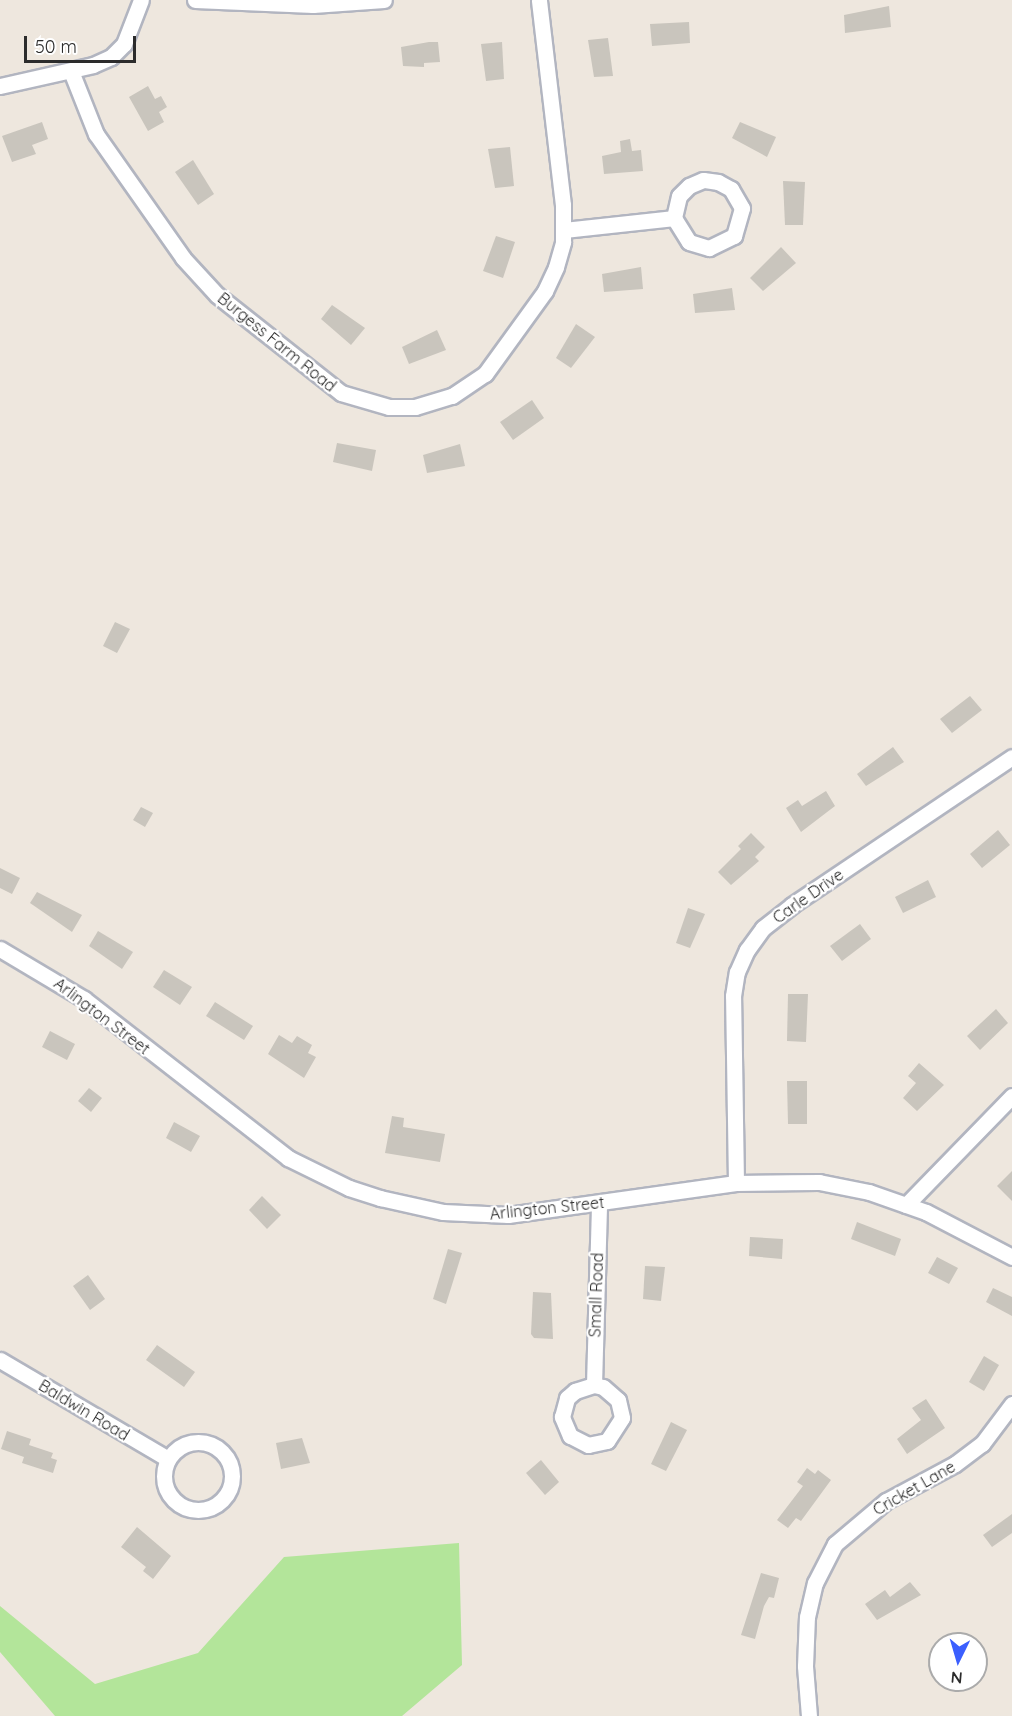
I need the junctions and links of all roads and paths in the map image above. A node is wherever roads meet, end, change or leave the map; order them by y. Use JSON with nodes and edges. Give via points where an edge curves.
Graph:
{"nodes":[{"id":1,"x":141,"y":0,"type":"edge"},
{"id":2,"x":195,"y":0,"type":"edge"},
{"id":3,"x":384,"y":0,"type":"edge"},
{"id":4,"x":539,"y":0,"type":"edge"},
{"id":5,"x":71,"y":71,"type":"junction"},
{"id":6,"x":0,"y":86,"type":"edge"},
{"id":7,"x":674,"y":218,"type":"junction"},
{"id":8,"x":564,"y":230,"type":"junction"},
{"id":9,"x":1012,"y":757,"type":"edge"},
{"id":10,"x":0,"y":949,"type":"edge"},
{"id":11,"x":1012,"y":1096,"type":"edge"},
{"id":12,"x":736,"y":1183,"type":"junction"},
{"id":13,"x":599,"y":1205,"type":"junction"},
{"id":14,"x":906,"y":1205,"type":"junction"},
{"id":15,"x":1012,"y":1257,"type":"edge"},
{"id":16,"x":0,"y":1360,"type":"edge"},
{"id":17,"x":594,"y":1385,"type":"dead end"},
{"id":18,"x":1012,"y":1404,"type":"edge"},
{"id":19,"x":168,"y":1459,"type":"junction"},
{"id":20,"x":809,"y":1716,"type":"edge"}],
"edges":[{"from":1,"to":5,"type":"street","via":[[119,51]]},
{"from":2,"to":3,"type":"street","via":[[313,5]]},
{"from":4,"to":8,"type":"street","name":"Burgess Farm Road"},
{"from":5,"to":6,"type":"street"},
{"from":5,"to":8,"type":"street","name":"Burgess Farm Road","via":[[96,134],[192,270],[331,387],[362,402],[402,408],[422,405],[452,396],[485,374],[545,291],[560,255]]},
{"from":7,"to":7,"type":"street","via":[[679,196],[703,180],[731,189],[742,208],[741,223],[734,236],[709,248],[683,237]]},
{"from":7,"to":8,"type":"street"},
{"from":9,"to":12,"type":"street","name":"Carle Drive","via":[[792,905],[764,928],[747,950],[737,972],[733,996]]},
{"from":10,"to":13,"type":"street","name":"Arlington Street","via":[[84,999],[278,1152],[349,1188],[410,1206],[477,1215]]},
{"from":11,"to":14,"type":"street"},
{"from":12,"to":13,"type":"street","name":"Arlington Street","via":[[650,1193]]},
{"from":12,"to":14,"type":"street","name":"Arlington Street","via":[[844,1185]]},
{"from":13,"to":17,"type":"street","name":"Small Road"},
{"from":14,"to":15,"type":"street","name":"Arlington Street"},
{"from":16,"to":19,"type":"street","name":"Baldwin Road"},
{"from":18,"to":20,"type":"street","name":"Cricket Lane","via":[[982,1444],[955,1464],[886,1502],[835,1544],[815,1583],[807,1617]]},
{"from":19,"to":19,"type":"street","via":[[183,1445],[193,1442],[214,1446],[228,1461],[228,1492],[210,1508],[187,1508],[176,1503],[164,1483]]}]}
